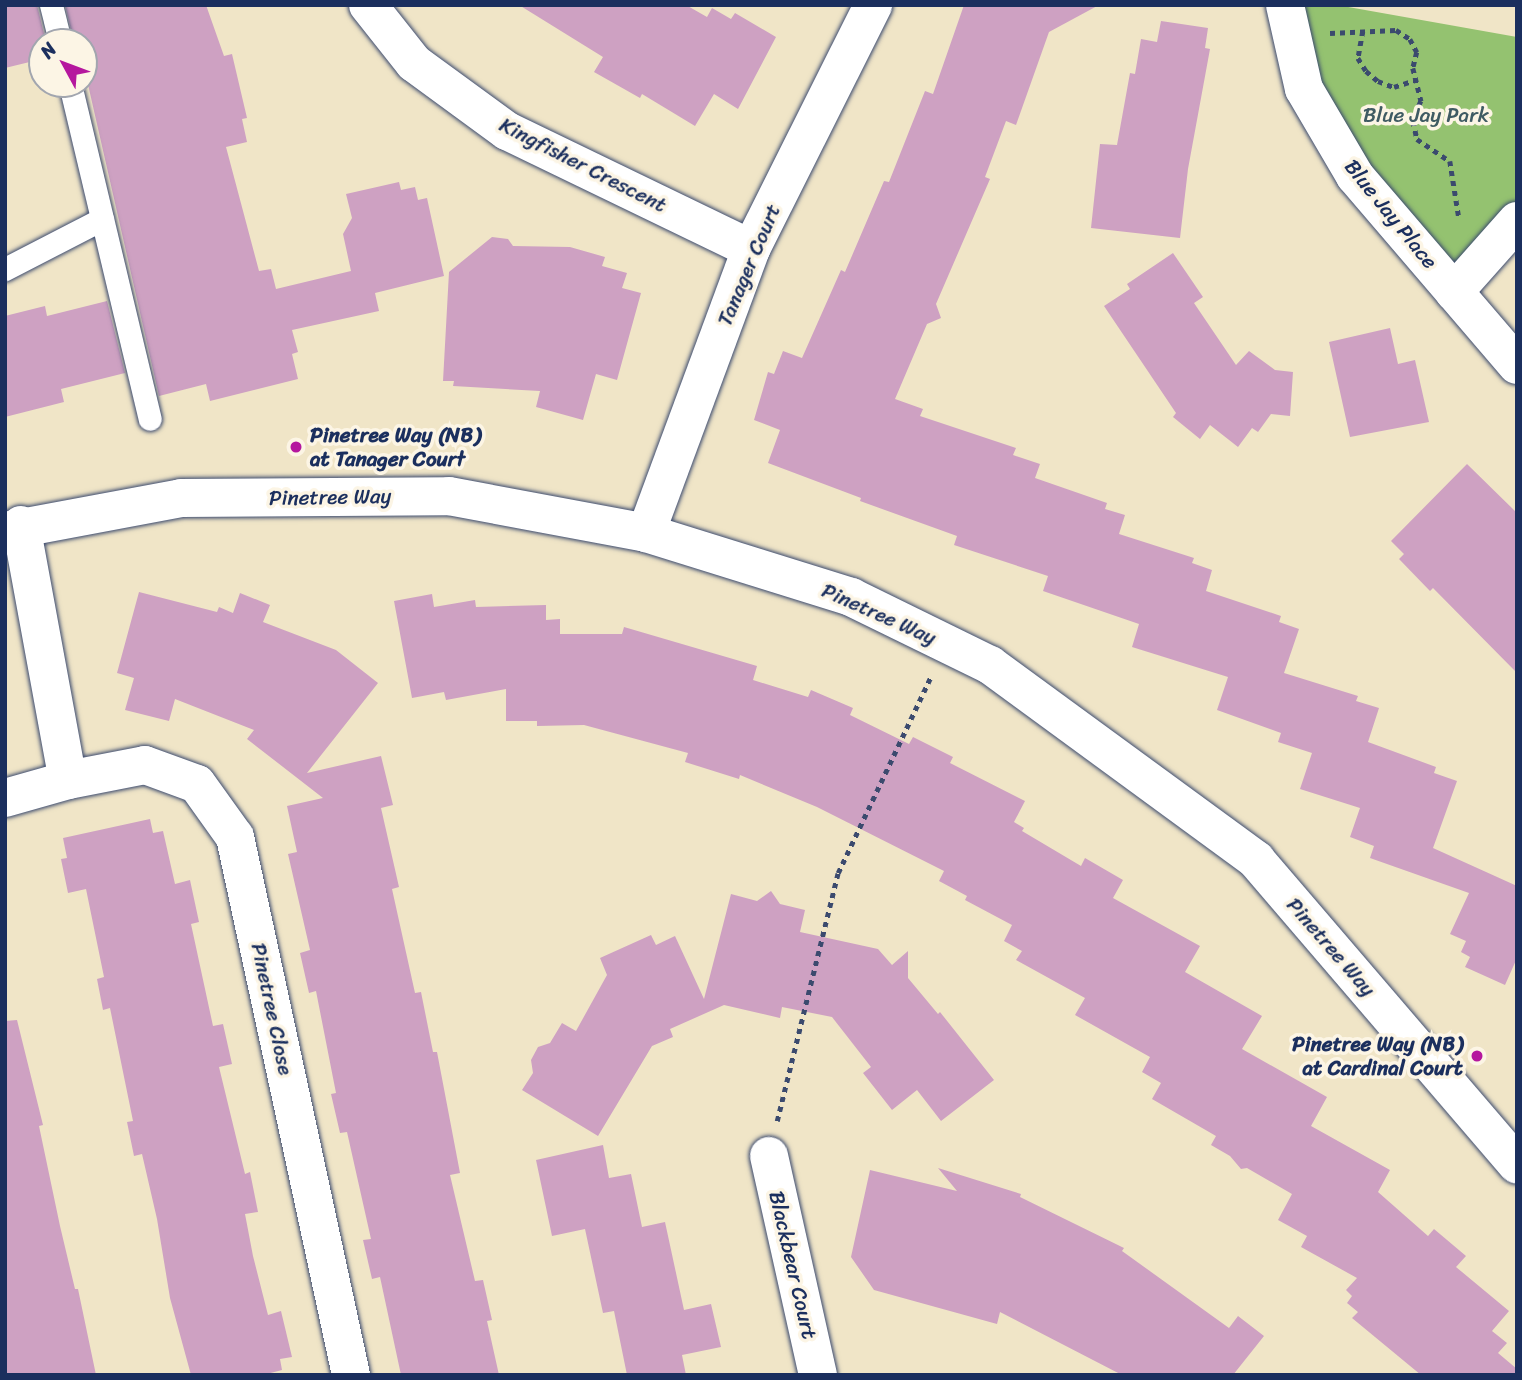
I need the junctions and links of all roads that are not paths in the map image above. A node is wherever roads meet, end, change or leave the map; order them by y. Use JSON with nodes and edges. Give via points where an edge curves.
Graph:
{"nodes":[{"id":1,"x":51,"y":5,"type":"edge"},
{"id":2,"x":368,"y":5,"type":"edge"},
{"id":3,"x":873,"y":5,"type":"edge"},
{"id":4,"x":1285,"y":5,"type":"edge"},
{"id":5,"x":57,"y":28,"type":"edge"},
{"id":6,"x":73,"y":98,"type":"edge"},
{"id":7,"x":102,"y":219,"type":"junction"},
{"id":8,"x":1517,"y":220,"type":"edge"},
{"id":9,"x":751,"y":249,"type":"junction"},
{"id":10,"x":5,"y":269,"type":"edge"},
{"id":11,"x":1454,"y":292,"type":"junction"},
{"id":12,"x":1517,"y":365,"type":"edge"},
{"id":13,"x":150,"y":419,"type":"dead end"},
{"id":14,"x":13,"y":528,"type":"edge"},
{"id":15,"x":646,"y":533,"type":"junction"},
{"id":16,"x":68,"y":780,"type":"junction"},
{"id":17,"x":5,"y":798,"type":"edge"},
{"id":18,"x":769,"y":1156,"type":"road end"},
{"id":19,"x":1517,"y":1164,"type":"edge"},
{"id":20,"x":351,"y":1375,"type":"edge"},
{"id":21,"x":818,"y":1375,"type":"edge"}],
"edges":[{"from":1,"to":5,"type":"lane"},
{"from":2,"to":9,"type":"street","name":"Kingfisher Crescent","via":[[414,63],[507,131]]},
{"from":3,"to":9,"type":"street","name":"Tanager Court"},
{"from":4,"to":11,"type":"street","name":"Blue Jay Place","via":[[1304,89],[1356,176]]},
{"from":6,"to":7,"type":"lane"},
{"from":7,"to":10,"type":"lane"},
{"from":7,"to":13,"type":"lane"},
{"from":8,"to":11,"type":"street"},
{"from":9,"to":15,"type":"street","name":"Tanager Court"},
{"from":11,"to":12,"type":"street","name":"Blue Jay Place"},
{"from":14,"to":15,"type":"street","name":"Pinetree Way","via":[[181,498],[449,496]]},
{"from":14,"to":16,"type":"street"},
{"from":15,"to":19,"type":"street","name":"Pinetree Way","via":[[851,597],[990,665],[1256,860]]},
{"from":16,"to":17,"type":"street","name":"Pinetree Close"},
{"from":16,"to":20,"type":"street","name":"Pinetree Close","via":[[145,765],[197,784],[235,837]]},
{"from":18,"to":21,"type":"street","name":"Blackbear Court"}]}
